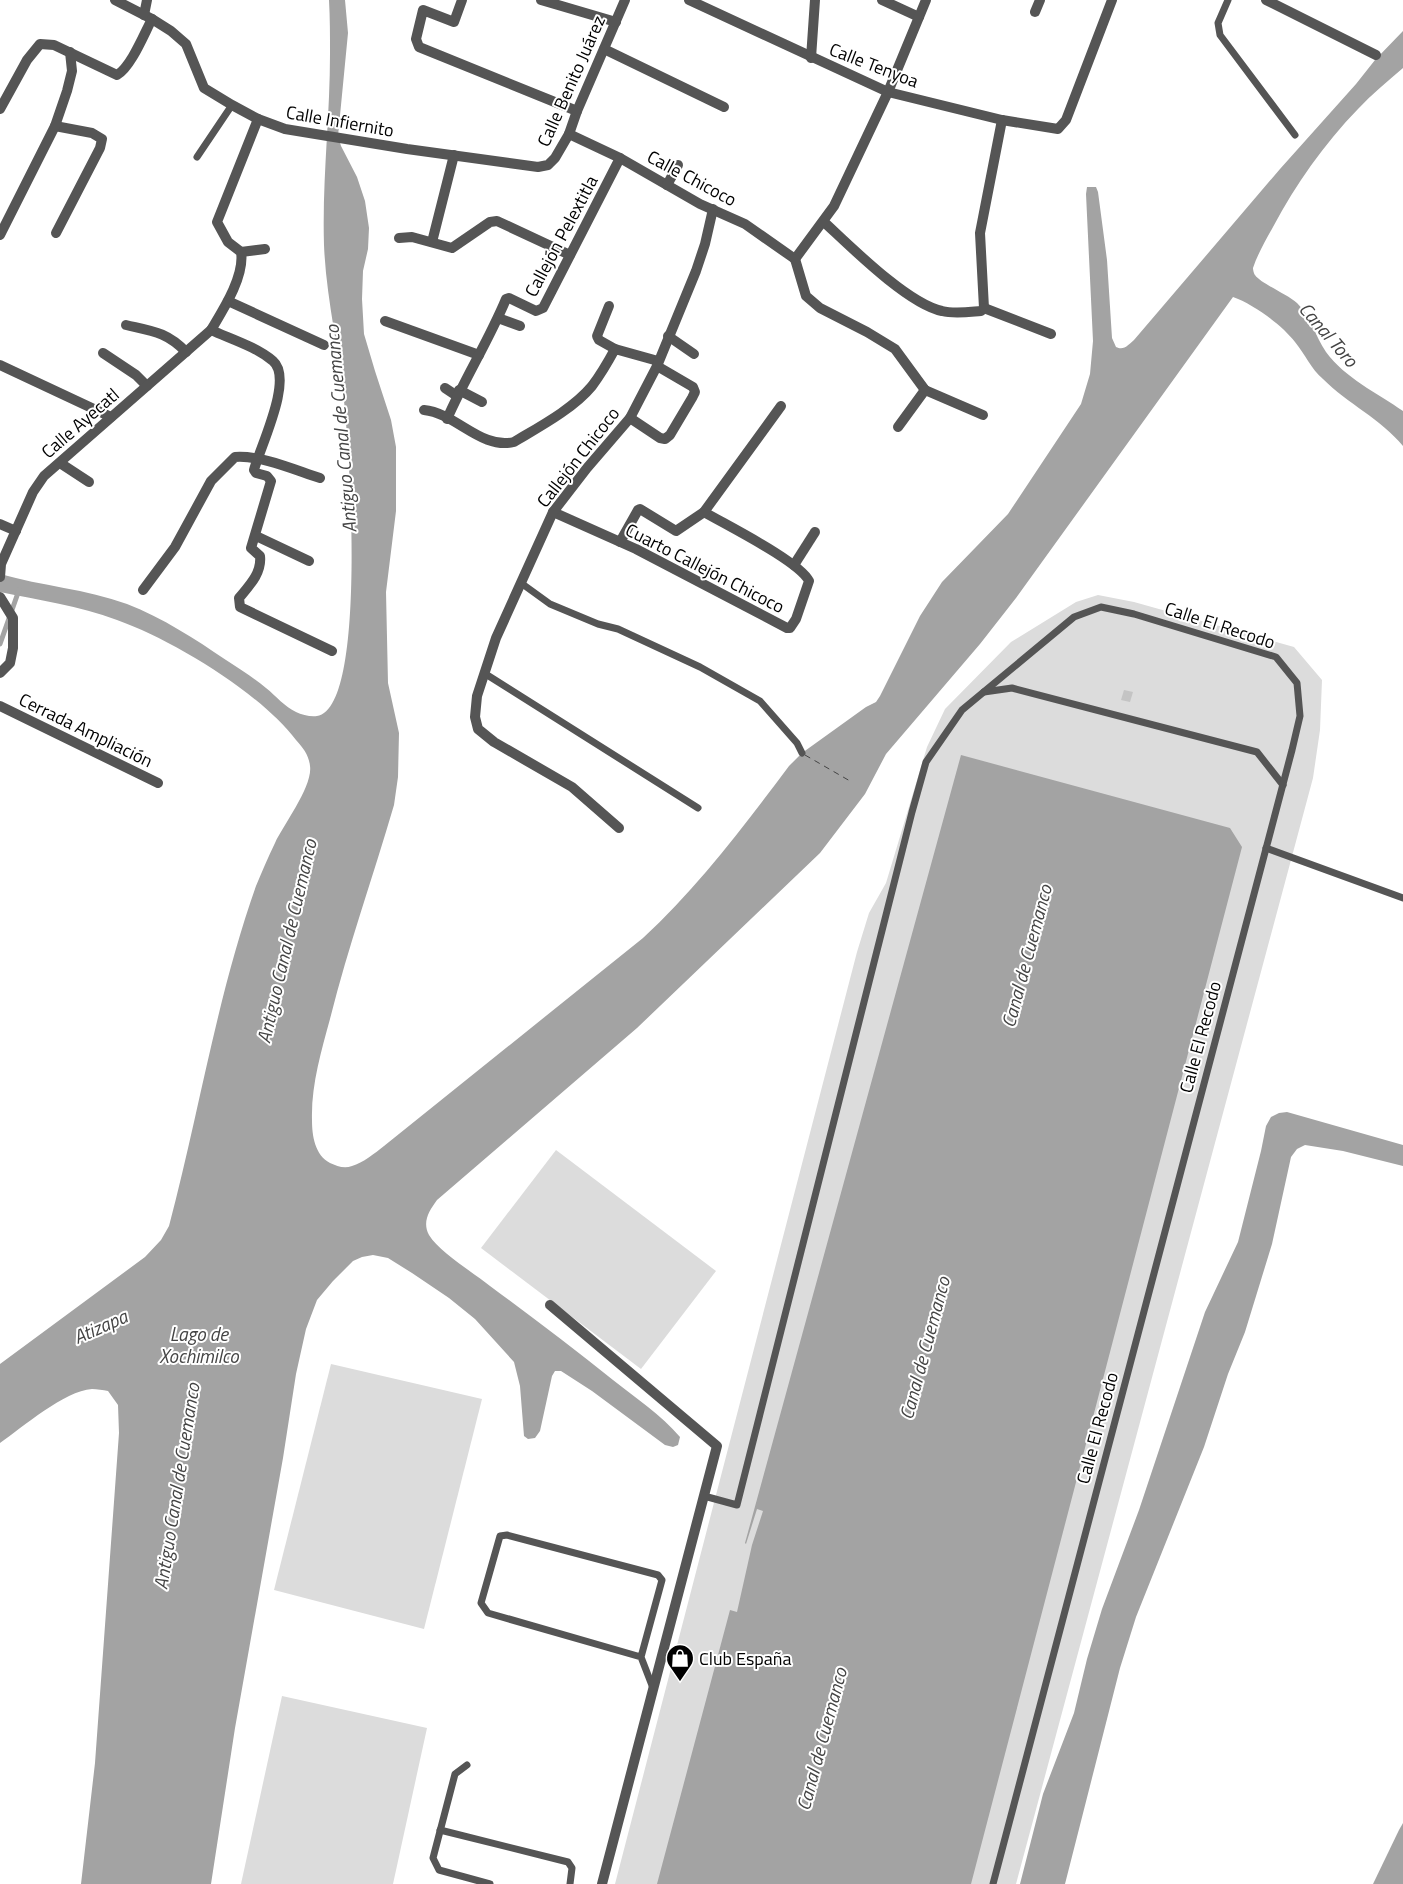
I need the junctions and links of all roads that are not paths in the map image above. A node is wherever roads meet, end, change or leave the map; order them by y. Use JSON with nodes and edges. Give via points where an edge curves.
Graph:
{"nodes":[{"id":1,"x":115,"y":0,"type":"edge"},
{"id":2,"x":147,"y":0,"type":"edge"},
{"id":3,"x":462,"y":0,"type":"edge"},
{"id":4,"x":541,"y":0,"type":"edge"},
{"id":5,"x":625,"y":0,"type":"edge"},
{"id":6,"x":689,"y":0,"type":"edge"},
{"id":7,"x":815,"y":0,"type":"edge"},
{"id":8,"x":882,"y":0,"type":"edge"},
{"id":9,"x":926,"y":0,"type":"edge"},
{"id":10,"x":1040,"y":0,"type":"edge"},
{"id":11,"x":1112,"y":0,"type":"edge"},
{"id":12,"x":1228,"y":0,"type":"edge"},
{"id":13,"x":1266,"y":0,"type":"edge"},
{"id":14,"x":1035,"y":12,"type":"dead end"},
{"id":15,"x":148,"y":17,"type":"junction"},
{"id":16,"x":919,"y":17,"type":"junction"},
{"id":17,"x":616,"y":22,"type":"junction"},
{"id":18,"x":604,"y":49,"type":"junction"},
{"id":19,"x":70,"y":52,"type":"junction"},
{"id":20,"x":1376,"y":55,"type":"dead end"},
{"id":21,"x":811,"y":58,"type":"junction"},
{"id":22,"x":888,"y":92,"type":"junction"},
{"id":23,"x":232,"y":105,"type":"junction"},
{"id":24,"x":724,"y":107,"type":"dead end"},
{"id":25,"x":0,"y":109,"type":"edge"},
{"id":26,"x":577,"y":111,"type":"junction"},
{"id":27,"x":258,"y":119,"type":"junction"},
{"id":28,"x":1002,"y":120,"type":"junction"},
{"id":29,"x":55,"y":126,"type":"junction"},
{"id":30,"x":569,"y":134,"type":"junction"},
{"id":31,"x":1295,"y":135,"type":"dead end"},
{"id":32,"x":454,"y":155,"type":"junction"},
{"id":33,"x":197,"y":157,"type":"dead end"},
{"id":34,"x":620,"y":158,"type":"junction"},
{"id":35,"x":678,"y":165,"type":"dead end"},
{"id":36,"x":538,"y":167,"type":"joint"},
{"id":37,"x":666,"y":185,"type":"junction"},
{"id":38,"x":713,"y":209,"type":"junction"},
{"id":39,"x":824,"y":222,"type":"junction"},
{"id":40,"x":56,"y":233,"type":"dead end"},
{"id":41,"x":0,"y":235,"type":"edge"},
{"id":42,"x":399,"y":238,"type":"dead end"},
{"id":43,"x":432,"y":242,"type":"junction"},
{"id":44,"x":265,"y":249,"type":"dead end"},
{"id":45,"x":241,"y":252,"type":"junction"},
{"id":46,"x":570,"y":255,"type":"junction"},
{"id":47,"x":795,"y":259,"type":"junction"},
{"id":48,"x":228,"y":301,"type":"junction"},
{"id":49,"x":609,"y":306,"type":"dead end"},
{"id":50,"x":984,"y":308,"type":"junction"},
{"id":51,"x":498,"y":318,"type":"junction"},
{"id":52,"x":385,"y":321,"type":"dead end"},
{"id":53,"x":126,"y":325,"type":"dead end"},
{"id":54,"x":520,"y":326,"type":"dead end"},
{"id":55,"x":211,"y":330,"type":"junction"},
{"id":56,"x":1051,"y":334,"type":"dead end"},
{"id":57,"x":668,"y":336,"type":"junction"},
{"id":58,"x":324,"y":345,"type":"dead end"},
{"id":59,"x":615,"y":350,"type":"junction"},
{"id":60,"x":186,"y":352,"type":"junction"},
{"id":61,"x":103,"y":353,"type":"dead end"},
{"id":62,"x":694,"y":354,"type":"dead end"},
{"id":63,"x":479,"y":355,"type":"junction"},
{"id":64,"x":658,"y":364,"type":"junction"},
{"id":65,"x":0,"y":365,"type":"edge"},
{"id":66,"x":147,"y":386,"type":"junction"},
{"id":67,"x":445,"y":388,"type":"dead end"},
{"id":68,"x":925,"y":390,"type":"junction"},
{"id":69,"x":458,"y":393,"type":"junction"},
{"id":70,"x":482,"y":402,"type":"dead end"},
{"id":71,"x":781,"y":406,"type":"dead end"},
{"id":72,"x":424,"y":410,"type":"dead end"},
{"id":73,"x":983,"y":415,"type":"dead end"},
{"id":74,"x":111,"y":418,"type":"junction"},
{"id":75,"x":630,"y":418,"type":"junction"},
{"id":76,"x":447,"y":419,"type":"junction"},
{"id":77,"x":898,"y":427,"type":"dead end"},
{"id":78,"x":257,"y":458,"type":"junction"},
{"id":79,"x":60,"y":463,"type":"junction"},
{"id":80,"x":320,"y":478,"type":"dead end"},
{"id":81,"x":89,"y":482,"type":"dead end"},
{"id":82,"x":553,"y":512,"type":"junction"},
{"id":83,"x":704,"y":512,"type":"junction"},
{"id":84,"x":0,"y":524,"type":"edge"},
{"id":85,"x":16,"y":531,"type":"junction"},
{"id":86,"x":815,"y":532,"type":"dead end"},
{"id":87,"x":256,"y":536,"type":"junction"},
{"id":88,"x":620,"y":542,"type":"junction"},
{"id":89,"x":309,"y":562,"type":"dead end"},
{"id":90,"x":1,"y":564,"type":"edge"},
{"id":91,"x":794,"y":565,"type":"junction"},
{"id":92,"x":0,"y":577,"type":"edge"},
{"id":93,"x":521,"y":583,"type":"junction"},
{"id":94,"x":143,"y":590,"type":"dead end"},
{"id":95,"x":0,"y":596,"type":"edge"},
{"id":96,"x":332,"y":652,"type":"dead end"},
{"id":97,"x":0,"y":673,"type":"edge"},
{"id":98,"x":484,"y":673,"type":"junction"},
{"id":99,"x":983,"y":692,"type":"junction"},
{"id":100,"x":0,"y":706,"type":"edge"},
{"id":101,"x":802,"y":753,"type":"dead end"},
{"id":102,"x":158,"y":783,"type":"dead end"},
{"id":103,"x":1283,"y":785,"type":"junction"},
{"id":104,"x":698,"y":808,"type":"dead end"},
{"id":105,"x":619,"y":828,"type":"dead end"},
{"id":106,"x":1266,"y":848,"type":"junction"},
{"id":107,"x":1403,"y":898,"type":"edge"},
{"id":108,"x":550,"y":1305,"type":"dead end"},
{"id":109,"x":704,"y":1496,"type":"junction"},
{"id":110,"x":641,"y":1657,"type":"junction"},
{"id":111,"x":653,"y":1689,"type":"junction"},
{"id":112,"x":467,"y":1765,"type":"dead end"},
{"id":113,"x":440,"y":1830,"type":"junction"},
{"id":114,"x":490,"y":1884,"type":"edge"},
{"id":115,"x":570,"y":1884,"type":"edge"},
{"id":116,"x":602,"y":1884,"type":"edge"},
{"id":117,"x":993,"y":1884,"type":"edge"}],
"edges":[{"from":1,"to":15,"type":"street","name":"Calle Infiernito"},
{"from":2,"to":15,"type":"street"},
{"from":3,"to":26,"type":"street","via":[[454,22],[423,10],[416,39],[419,47]]},
{"from":4,"to":17,"type":"street"},
{"from":5,"to":17,"type":"street","name":"Calle Benito Juárez"},
{"from":6,"to":21,"type":"street","name":"Calle Tenyoa"},
{"from":7,"to":21,"type":"street"},
{"from":8,"to":16,"type":"street"},
{"from":9,"to":16,"type":"street"},
{"from":10,"to":14,"type":"street"},
{"from":11,"to":28,"type":"street","name":"Calle Tenyoa","via":[[1066,120],[1058,129]]},
{"from":12,"to":31,"type":"lane","via":[[1218,24],[1220,35]]},
{"from":13,"to":20,"type":"street"},
{"from":15,"to":19,"type":"street","via":[[122,72],[116,74]]},
{"from":15,"to":23,"type":"street","name":"Calle Infiernito","via":[[186,44],[204,88]]},
{"from":16,"to":22,"type":"street"},
{"from":17,"to":18,"type":"street","name":"Calle Benito Juárez"},
{"from":18,"to":24,"type":"street"},
{"from":18,"to":26,"type":"street","name":"Calle Benito Juárez"},
{"from":19,"to":25,"type":"street","via":[[54,45],[40,44],[27,60]]},
{"from":19,"to":29,"type":"street","via":[[72,71],[68,91]]},
{"from":21,"to":22,"type":"street","name":"Calle Tenyoa"},
{"from":22,"to":28,"type":"street","name":"Calle Tenyoa"},
{"from":22,"to":39,"type":"street"},
{"from":23,"to":27,"type":"street","name":"Calle Infiernito"},
{"from":23,"to":33,"type":"lane"},
{"from":26,"to":30,"type":"street","name":"Calle Benito Juárez"},
{"from":27,"to":32,"type":"street","name":"Calle Infiernito","via":[[284,129],[322,136]]},
{"from":27,"to":45,"type":"street","via":[[217,222],[228,242]]},
{"from":28,"to":50,"type":"street","via":[[980,233]]},
{"from":29,"to":40,"type":"street","via":[[92,133],[102,140]]},
{"from":29,"to":41,"type":"street"},
{"from":30,"to":34,"type":"street","name":"Calle Chicoco"},
{"from":30,"to":36,"type":"street","name":"Calle Benito Juárez","via":[[555,158],[548,165]]},
{"from":32,"to":36,"type":"street","name":"Calle Infiernito"},
{"from":32,"to":43,"type":"street"},
{"from":34,"to":37,"type":"street","name":"Calle Chicoco"},
{"from":34,"to":46,"type":"street","name":"Callejón Pelextitla"},
{"from":35,"to":37,"type":"street"},
{"from":37,"to":38,"type":"street","name":"Calle Chicoco"},
{"from":38,"to":47,"type":"street","name":"Calle Chicoco","via":[[745,224]]},
{"from":38,"to":57,"type":"street","name":"Callejón Chicoco","via":[[696,271]]},
{"from":39,"to":47,"type":"street"},
{"from":39,"to":50,"type":"street","via":[[919,302],[942,311],[981,311]]},
{"from":42,"to":43,"type":"street","via":[[412,237]]},
{"from":43,"to":46,"type":"street","via":[[452,248],[490,222],[497,221]]},
{"from":44,"to":45,"type":"street"},
{"from":45,"to":48,"type":"street","name":"Calle Ayecatl","via":[[242,262]]},
{"from":46,"to":51,"type":"street","name":"Callejón Pelextitla","via":[[543,308],[536,311],[509,298]]},
{"from":47,"to":68,"type":"street","via":[[806,296],[820,308],[895,350]]},
{"from":48,"to":55,"type":"street","name":"Calle Ayecatl"},
{"from":48,"to":58,"type":"street"},
{"from":49,"to":59,"type":"street","via":[[597,336]]},
{"from":50,"to":56,"type":"street"},
{"from":51,"to":54,"type":"street"},
{"from":51,"to":63,"type":"street","name":"Callejón Pelextitla"},
{"from":52,"to":63,"type":"street"},
{"from":53,"to":60,"type":"street","via":[[175,340]]},
{"from":55,"to":60,"type":"street","name":"Calle Ayecatl"},
{"from":55,"to":78,"type":"street","via":[[274,361],[281,373],[275,412]]},
{"from":57,"to":62,"type":"street"},
{"from":57,"to":64,"type":"street","name":"Callejón Chicoco"},
{"from":59,"to":64,"type":"street"},
{"from":59,"to":76,"type":"street","via":[[591,387],[577,401],[514,442],[494,443]]},
{"from":60,"to":66,"type":"street","name":"Calle Ayecatl"},
{"from":61,"to":66,"type":"street"},
{"from":63,"to":69,"type":"street","name":"Callejón Pelextitla"},
{"from":64,"to":75,"type":"street","name":"Callejón Chicoco"},
{"from":64,"to":75,"type":"street","via":[[693,387],[692,398],[665,439]]},
{"from":65,"to":74,"type":"street"},
{"from":66,"to":74,"type":"street","name":"Calle Ayecatl"},
{"from":67,"to":69,"type":"street"},
{"from":68,"to":73,"type":"street"},
{"from":68,"to":77,"type":"street"},
{"from":69,"to":70,"type":"street"},
{"from":69,"to":76,"type":"street","name":"Callejón Pelextitla"},
{"from":71,"to":83,"type":"street"},
{"from":72,"to":76,"type":"street"},
{"from":74,"to":79,"type":"street","name":"Calle Ayecatl"},
{"from":75,"to":82,"type":"street","name":"Callejón Chicoco"},
{"from":78,"to":80,"type":"street"},
{"from":78,"to":87,"type":"street","via":[[254,470],[271,481]]},
{"from":78,"to":94,"type":"street","via":[[235,457],[212,481],[175,547]]},
{"from":79,"to":81,"type":"street"},
{"from":79,"to":85,"type":"street","name":"Calle Ayecatl","via":[[44,476],[33,492]]},
{"from":82,"to":88,"type":"street","name":"Cuarto Callejón Chicoco"},
{"from":82,"to":93,"type":"street","name":"Callejón Chicoco"},
{"from":83,"to":88,"type":"street","via":[[676,531],[640,509]]},
{"from":83,"to":91,"type":"street","name":"Cuarto Callejón Chicoco"},
{"from":84,"to":85,"type":"street"},
{"from":85,"to":90,"type":"street","name":"Calle Ayecatl"},
{"from":86,"to":91,"type":"street"},
{"from":87,"to":89,"type":"street"},
{"from":87,"to":96,"type":"street","via":[[251,548],[260,556],[261,563],[254,580],[239,598],[240,607]]},
{"from":88,"to":91,"type":"street","name":"Cuarto Callejón Chicoco","via":[[787,628],[796,619],[808,581]]},
{"from":90,"to":92,"type":"street"},
{"from":93,"to":98,"type":"street","name":"Callejón Chicoco"},
{"from":93,"to":101,"type":"lane","via":[[550,604],[618,629],[700,667],[760,701]]},
{"from":95,"to":97,"type":"street","via":[[13,618],[10,663]]},
{"from":98,"to":104,"type":"lane"},
{"from":98,"to":105,"type":"street","name":"Callejón Chicoco","via":[[477,696],[475,716],[478,729],[494,742],[572,787]]},
{"from":99,"to":103,"type":"lane","via":[[1012,688],[1257,752]]},
{"from":99,"to":103,"type":"lane","name":"Calle El Recodo","via":[[1074,617],[1101,607],[1276,657],[1297,683],[1300,716]]},
{"from":99,"to":109,"type":"lane","name":"Calle El Recodo","via":[[962,710],[926,762],[737,1505]]},
{"from":100,"to":102,"type":"street","name":"Cerrada Ampliación"},
{"from":103,"to":106,"type":"lane","name":"Calle El Recodo"},
{"from":106,"to":107,"type":"lane"},
{"from":106,"to":117,"type":"lane","name":"Calle El Recodo"},
{"from":108,"to":109,"type":"street","via":[[717,1446]]},
{"from":109,"to":111,"type":"street"},
{"from":110,"to":110,"type":"lane","via":[[488,1613],[482,1603],[500,1536],[507,1535],[658,1575],[662,1580]]},
{"from":110,"to":111,"type":"lane"},
{"from":111,"to":116,"type":"street"},
{"from":112,"to":113,"type":"lane","via":[[455,1774]]},
{"from":113,"to":114,"type":"lane","via":[[433,1858],[439,1870]]},
{"from":113,"to":115,"type":"lane","via":[[568,1862],[572,1868]]}]}
